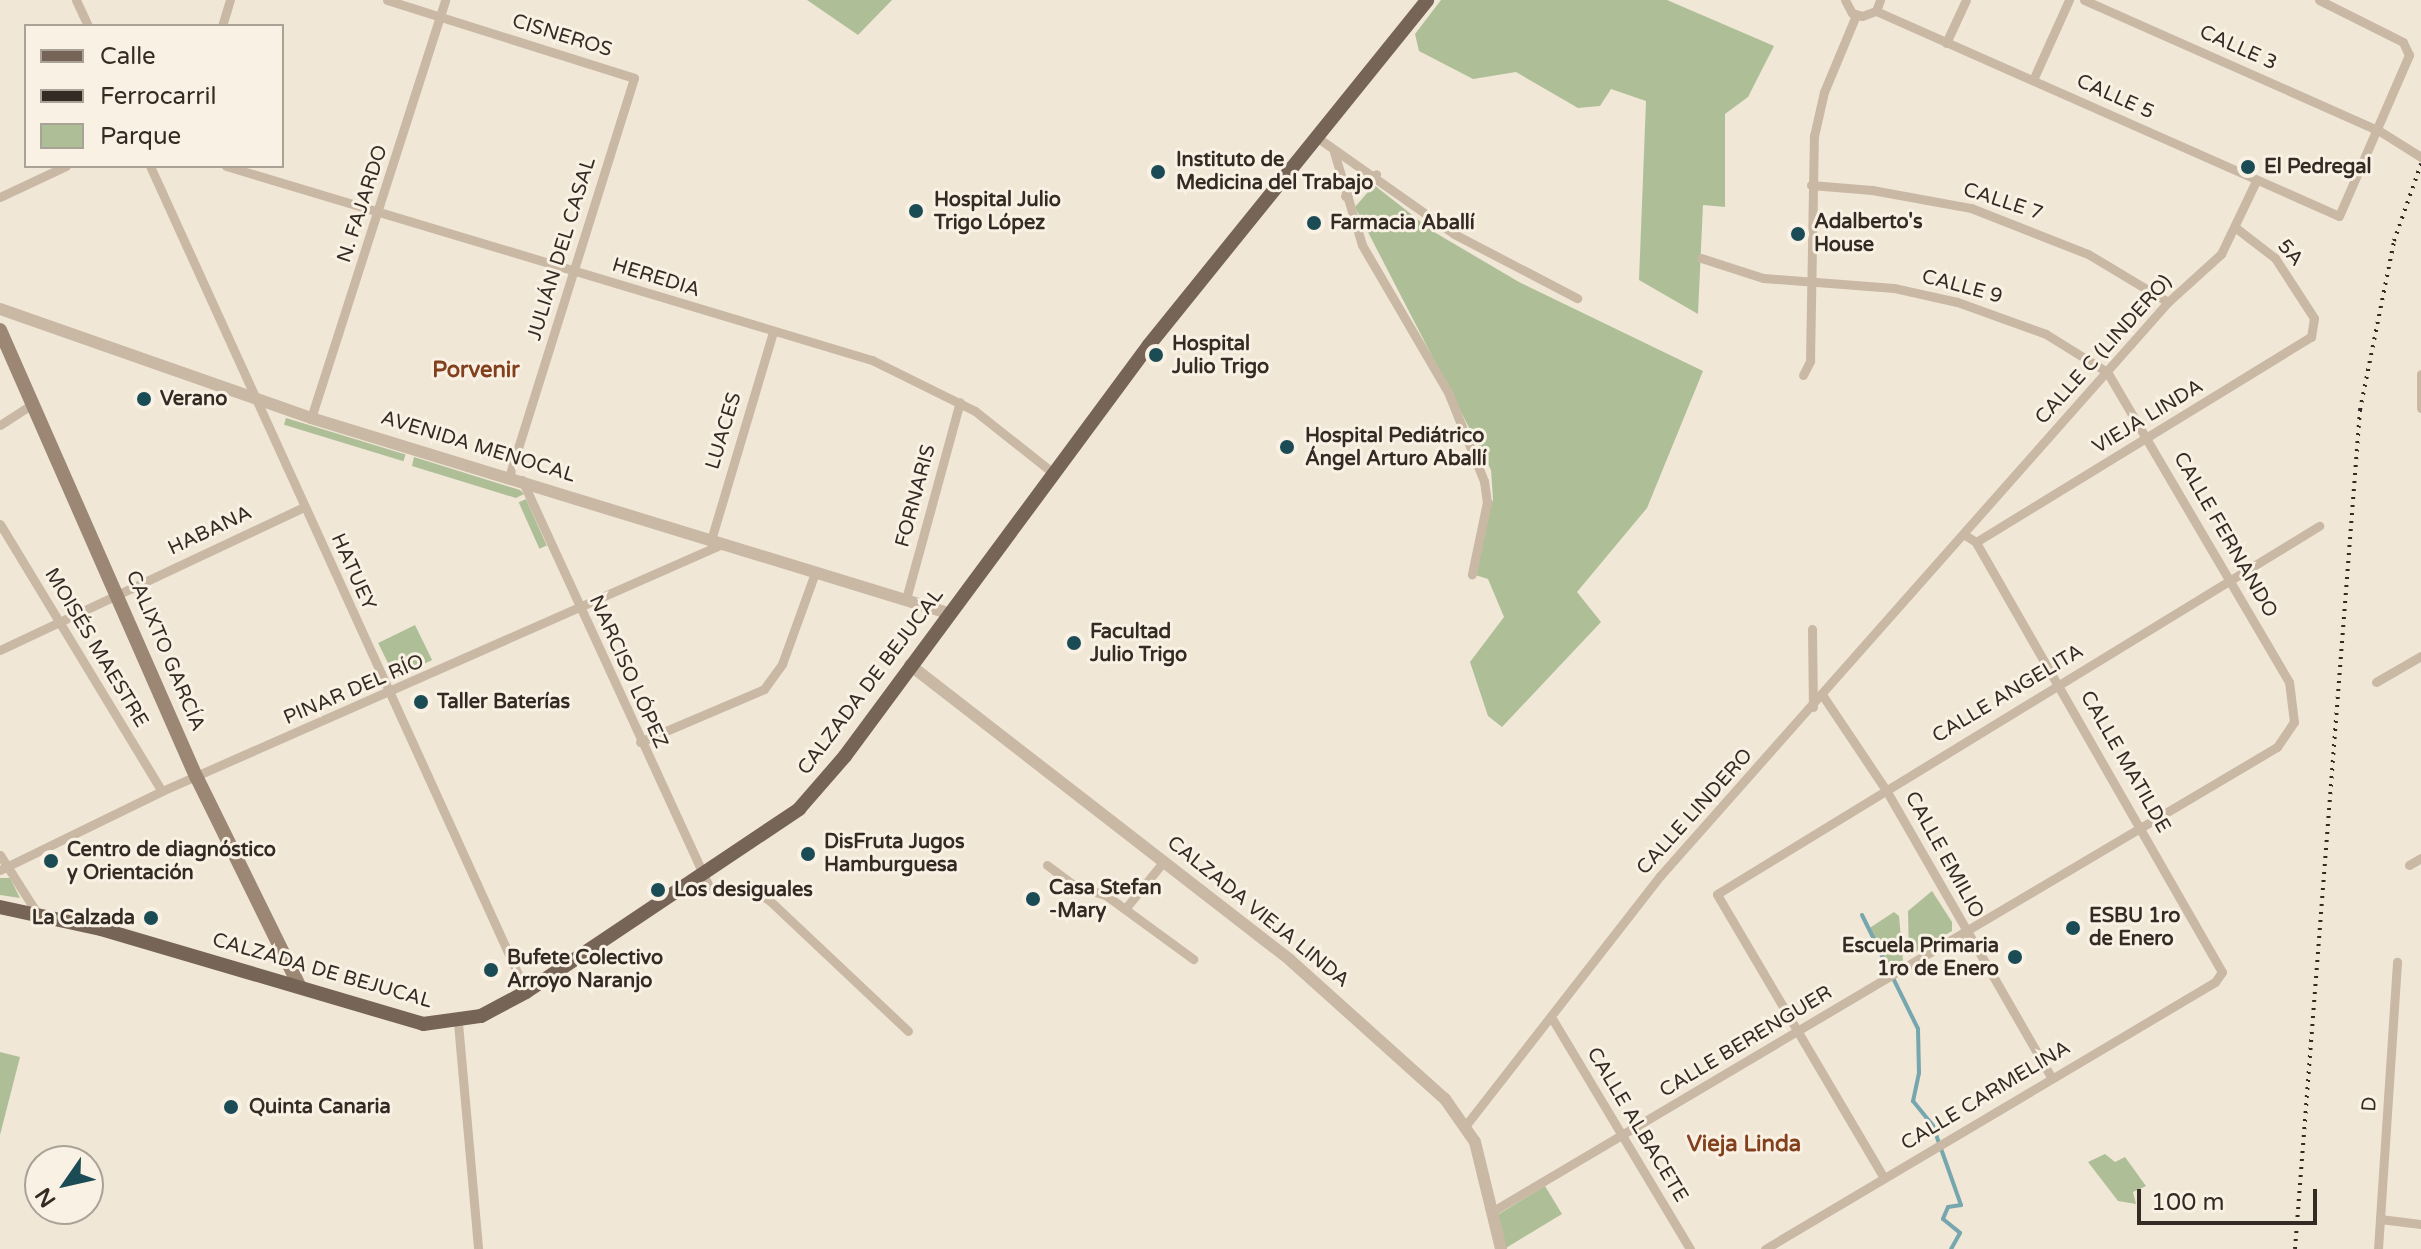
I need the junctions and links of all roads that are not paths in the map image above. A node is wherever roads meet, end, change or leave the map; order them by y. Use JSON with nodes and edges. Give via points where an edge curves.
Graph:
{"nodes":[{"id":1,"x":76,"y":0,"type":"edge"},
{"id":2,"x":230,"y":0,"type":"edge"},
{"id":3,"x":387,"y":0,"type":"edge"},
{"id":4,"x":445,"y":0,"type":"edge"},
{"id":5,"x":1427,"y":0,"type":"edge"},
{"id":6,"x":1845,"y":0,"type":"edge"},
{"id":7,"x":1880,"y":0,"type":"edge"},
{"id":8,"x":1966,"y":0,"type":"edge"},
{"id":9,"x":2069,"y":0,"type":"edge"},
{"id":10,"x":2084,"y":0,"type":"edge"},
{"id":11,"x":2319,"y":0,"type":"edge"},
{"id":12,"x":1876,"y":11,"type":"junction"},
{"id":13,"x":1856,"y":15,"type":"junction"},
{"id":14,"x":440,"y":17,"type":"junction"},
{"id":15,"x":87,"y":24,"type":"edge"},
{"id":16,"x":223,"y":24,"type":"edge"},
{"id":17,"x":1946,"y":43,"type":"junction"},
{"id":18,"x":634,"y":78,"type":"joint"},
{"id":19,"x":2033,"y":80,"type":"junction"},
{"id":20,"x":2378,"y":130,"type":"junction"},
{"id":21,"x":1318,"y":138,"type":"junction"},
{"id":22,"x":1334,"y":152,"type":"junction"},
{"id":23,"x":2421,"y":157,"type":"edge"},
{"id":24,"x":62,"y":168,"type":"edge"},
{"id":25,"x":151,"y":168,"type":"edge"},
{"id":26,"x":232,"y":168,"type":"edge"},
{"id":27,"x":1376,"y":174,"type":"junction"},
{"id":28,"x":2256,"y":181,"type":"junction"},
{"id":29,"x":1811,"y":185,"type":"junction"},
{"id":30,"x":1345,"y":196,"type":"junction"},
{"id":31,"x":0,"y":197,"type":"edge"},
{"id":32,"x":380,"y":214,"type":"junction"},
{"id":33,"x":2236,"y":228,"type":"junction"},
{"id":34,"x":1701,"y":258,"type":"dead end"},
{"id":35,"x":574,"y":271,"type":"junction"},
{"id":36,"x":1810,"y":282,"type":"junction"},
{"id":37,"x":1577,"y":298,"type":"dead end"},
{"id":38,"x":2168,"y":302,"type":"junction"},
{"id":39,"x":0,"y":309,"type":"edge"},
{"id":40,"x":2310,"y":309,"type":"joint"},
{"id":41,"x":0,"y":330,"type":"edge"},
{"id":42,"x":773,"y":332,"type":"junction"},
{"id":43,"x":2107,"y":372,"type":"junction"},
{"id":44,"x":2421,"y":374,"type":"edge"},
{"id":45,"x":1803,"y":375,"type":"dead end"},
{"id":46,"x":254,"y":396,"type":"junction"},
{"id":47,"x":960,"y":402,"type":"junction"},
{"id":48,"x":34,"y":403,"type":"junction"},
{"id":49,"x":2421,"y":408,"type":"edge"},
{"id":50,"x":311,"y":418,"type":"junction"},
{"id":51,"x":0,"y":425,"type":"edge"},
{"id":52,"x":2148,"y":439,"type":"junction"},
{"id":53,"x":1052,"y":472,"type":"junction"},
{"id":54,"x":515,"y":478,"type":"junction"},
{"id":55,"x":304,"y":507,"type":"junction"},
{"id":56,"x":0,"y":524,"type":"edge"},
{"id":57,"x":2319,"y":526,"type":"dead end"},
{"id":58,"x":1963,"y":534,"type":"junction"},
{"id":59,"x":717,"y":542,"type":"junction"},
{"id":60,"x":1976,"y":542,"type":"junction"},
{"id":61,"x":815,"y":573,"type":"junction"},
{"id":62,"x":1472,"y":574,"type":"dead end"},
{"id":63,"x":2232,"y":579,"type":"junction"},
{"id":64,"x":120,"y":593,"type":"junction"},
{"id":65,"x":906,"y":599,"type":"junction"},
{"id":66,"x":580,"y":610,"type":"junction"},
{"id":67,"x":948,"y":613,"type":"junction"},
{"id":68,"x":58,"y":620,"type":"junction"},
{"id":69,"x":1812,"y":629,"type":"dead end"},
{"id":70,"x":0,"y":650,"type":"edge"},
{"id":71,"x":2421,"y":656,"type":"edge"},
{"id":72,"x":910,"y":665,"type":"junction"},
{"id":73,"x":2376,"y":682,"type":"dead end"},
{"id":74,"x":2060,"y":684,"type":"junction"},
{"id":75,"x":387,"y":695,"type":"junction"},
{"id":76,"x":1823,"y":696,"type":"junction"},
{"id":77,"x":1813,"y":707,"type":"junction"},
{"id":78,"x":2294,"y":722,"type":"joint"},
{"id":79,"x":640,"y":742,"type":"junction"},
{"id":80,"x":197,"y":778,"type":"junction"},
{"id":81,"x":1886,"y":790,"type":"junction"},
{"id":82,"x":162,"y":791,"type":"junction"},
{"id":83,"x":2140,"y":824,"type":"junction"},
{"id":84,"x":0,"y":855,"type":"edge"},
{"id":85,"x":2421,"y":858,"type":"edge"},
{"id":86,"x":1164,"y":861,"type":"junction"},
{"id":87,"x":1047,"y":865,"type":"dead end"},
{"id":88,"x":2409,"y":865,"type":"dead end"},
{"id":89,"x":3,"y":868,"type":"edge"},
{"id":90,"x":703,"y":877,"type":"junction"},
{"id":91,"x":0,"y":907,"type":"edge"},
{"id":92,"x":1125,"y":909,"type":"junction"},
{"id":93,"x":37,"y":913,"type":"junction"},
{"id":94,"x":1966,"y":932,"type":"junction"},
{"id":95,"x":1193,"y":959,"type":"dead end"},
{"id":96,"x":2397,"y":962,"type":"dead end"},
{"id":97,"x":2222,"y":972,"type":"joint"},
{"id":98,"x":299,"y":985,"type":"junction"},
{"id":99,"x":526,"y":992,"type":"junction"},
{"id":100,"x":1553,"y":1020,"type":"junction"},
{"id":101,"x":458,"y":1023,"type":"junction"},
{"id":102,"x":908,"y":1031,"type":"dead end"},
{"id":103,"x":1797,"y":1033,"type":"junction"},
{"id":104,"x":2051,"y":1077,"type":"junction"},
{"id":105,"x":1466,"y":1125,"type":"junction"},
{"id":106,"x":1623,"y":1136,"type":"junction"},
{"id":107,"x":1884,"y":1178,"type":"junction"},
{"id":108,"x":1493,"y":1211,"type":"junction"},
{"id":109,"x":2380,"y":1219,"type":"junction"},
{"id":110,"x":2421,"y":1224,"type":"edge"},
{"id":111,"x":478,"y":1249,"type":"edge"},
{"id":112,"x":1501,"y":1249,"type":"edge"},
{"id":113,"x":1690,"y":1249,"type":"edge"},
{"id":114,"x":1765,"y":1249,"type":"edge"},
{"id":115,"x":2378,"y":1249,"type":"edge"}],
"edges":[{"from":1,"to":15,"type":"street"},
{"from":2,"to":16,"type":"street"},
{"from":3,"to":14,"type":"street","name":"CISNEROS"},
{"from":4,"to":14,"type":"street","name":"N. FAJARDO"},
{"from":5,"to":21,"type":"main road","name":"CALZADA DE BEJUCAL"},
{"from":6,"to":13,"type":"street"},
{"from":7,"to":12,"type":"street"},
{"from":8,"to":17,"type":"street"},
{"from":9,"to":19,"type":"street"},
{"from":10,"to":20,"type":"street","name":"CALLE 3"},
{"from":11,"to":20,"type":"street","via":[[2408,49]]},
{"from":12,"to":13,"type":"street"},
{"from":12,"to":17,"type":"street","name":"CALLE 5"},
{"from":13,"to":29,"type":"street","via":[[1817,114]]},
{"from":14,"to":18,"type":"street","name":"CISNEROS"},
{"from":14,"to":32,"type":"street","name":"N. FAJARDO"},
{"from":17,"to":19,"type":"street","name":"CALLE 5"},
{"from":18,"to":35,"type":"street","name":"JULIÁN DEL CASAL"},
{"from":19,"to":28,"type":"street","name":"CALLE 5"},
{"from":20,"to":23,"type":"street","name":"CALLE 3"},
{"from":20,"to":28,"type":"street","name":"CALLE 5","via":[[2339,216]]},
{"from":21,"to":22,"type":"street"},
{"from":21,"to":53,"type":"main road","name":"CALZADA DE BEJUCAL"},
{"from":22,"to":27,"type":"street"},
{"from":22,"to":30,"type":"street"},
{"from":24,"to":31,"type":"street"},
{"from":25,"to":46,"type":"street","name":"HATUEY"},
{"from":26,"to":32,"type":"street","name":"HEREDIA"},
{"from":27,"to":30,"type":"street"},
{"from":27,"to":37,"type":"street","via":[[1454,234]]},
{"from":28,"to":33,"type":"street","name":"CALLE C (LINDERO)"},
{"from":29,"to":36,"type":"street"},
{"from":29,"to":38,"type":"street","name":"CALLE 7","via":[[1971,208],[2088,254]]},
{"from":30,"to":62,"type":"street","via":[[1362,245],[1448,392],[1484,481],[1487,502]]},
{"from":32,"to":35,"type":"street","name":"HEREDIA"},
{"from":32,"to":50,"type":"street","name":"N. FAJARDO"},
{"from":33,"to":38,"type":"street","name":"CALLE C (LINDERO)","via":[[2221,254]]},
{"from":33,"to":40,"type":"street","name":"5A","via":[[2275,258]]},
{"from":34,"to":36,"type":"street","name":"CALLE 9","via":[[1763,278]]},
{"from":35,"to":42,"type":"street","name":"HEREDIA"},
{"from":35,"to":54,"type":"street","name":"JULIÁN DEL CASAL"},
{"from":36,"to":43,"type":"street","name":"CALLE 9","via":[[1894,288],[1957,302],[2046,334]]},
{"from":36,"to":45,"type":"street","via":[[1810,361]]},
{"from":38,"to":43,"type":"street","name":"CALLE C (LINDERO)"},
{"from":39,"to":46,"type":"street","name":"AVENIDA MENOCAL"},
{"from":40,"to":52,"type":"street","name":"VIEJA LINDA","via":[[2315,325],[2307,342]]},
{"from":41,"to":48,"type":"main road","name":"CALIXTO GARCÍA"},
{"from":42,"to":47,"type":"street","name":"HEREDIA","via":[[872,360]]},
{"from":42,"to":59,"type":"street","name":"LUACES"},
{"from":43,"to":52,"type":"street","name":"CALLE FERNANDO"},
{"from":43,"to":58,"type":"street","name":"CALLE C (LINDERO)"},
{"from":44,"to":49,"type":"street"},
{"from":46,"to":50,"type":"street","name":"AVENIDA MENOCAL"},
{"from":46,"to":55,"type":"street","name":"HATUEY"},
{"from":47,"to":53,"type":"street","name":"HEREDIA"},
{"from":47,"to":65,"type":"street","name":"FORNARIS"},
{"from":48,"to":51,"type":"street"},
{"from":48,"to":64,"type":"main road","name":"CALIXTO GARCÍA"},
{"from":50,"to":54,"type":"street","name":"AVENIDA MENOCAL"},
{"from":52,"to":60,"type":"street","name":"VIEJA LINDA"},
{"from":52,"to":63,"type":"street","name":"CALLE FERNANDO"},
{"from":53,"to":67,"type":"main road","name":"CALZADA DE BEJUCAL"},
{"from":54,"to":59,"type":"street","name":"AVENIDA MENOCAL"},
{"from":54,"to":66,"type":"street","name":"NARCISO LÓPEZ"},
{"from":55,"to":64,"type":"street","name":"HABANA"},
{"from":55,"to":75,"type":"street","name":"HATUEY"},
{"from":56,"to":68,"type":"street","name":"MOISÉS MAESTRE"},
{"from":57,"to":63,"type":"street","name":"CALLE ANGELITA"},
{"from":58,"to":60,"type":"street","name":"CALLE MATILDE"},
{"from":58,"to":76,"type":"street","name":"CALLE LINDERO"},
{"from":59,"to":61,"type":"street","name":"AVENIDA MENOCAL"},
{"from":59,"to":66,"type":"street","name":"PINAR DEL RÍO"},
{"from":60,"to":74,"type":"street","name":"CALLE MATILDE"},
{"from":61,"to":65,"type":"street","name":"AVENIDA MENOCAL"},
{"from":61,"to":79,"type":"street","via":[[782,664],[764,689]]},
{"from":63,"to":74,"type":"street","name":"CALLE ANGELITA"},
{"from":63,"to":78,"type":"street","name":"CALLE FERNANDO","via":[[2289,682]]},
{"from":64,"to":68,"type":"street","name":"HABANA"},
{"from":64,"to":80,"type":"main road","name":"CALIXTO GARCÍA"},
{"from":65,"to":67,"type":"street","name":"AVENIDA MENOCAL"},
{"from":66,"to":75,"type":"street","name":"PINAR DEL RÍO"},
{"from":66,"to":79,"type":"street","name":"NARCISO LÓPEZ"},
{"from":67,"to":72,"type":"main road","name":"CALZADA DE BEJUCAL"},
{"from":68,"to":70,"type":"street","name":"HABANA"},
{"from":68,"to":82,"type":"street","name":"MOISÉS MAESTRE"},
{"from":69,"to":77,"type":"street"},
{"from":71,"to":73,"type":"street"},
{"from":72,"to":86,"type":"street","name":"CALZADA VIEJA LINDA"},
{"from":72,"to":90,"type":"main road","name":"CALZADA DE BEJUCAL","via":[[845,756],[799,809]]},
{"from":74,"to":81,"type":"street","name":"CALLE ANGELITA"},
{"from":74,"to":83,"type":"street","name":"CALLE MATILDE"},
{"from":75,"to":80,"type":"street","name":"PINAR DEL RÍO"},
{"from":75,"to":99,"type":"street","name":"HATUEY"},
{"from":76,"to":77,"type":"street","name":"CALLE LINDERO"},
{"from":76,"to":81,"type":"street","name":"CALLE EMILIO"},
{"from":77,"to":100,"type":"street","name":"CALLE LINDERO","via":[[1660,876]]},
{"from":78,"to":83,"type":"street","name":"CALLE BERENGUER","via":[[2277,747]]},
{"from":79,"to":90,"type":"street","name":"NARCISO LÓPEZ"},
{"from":80,"to":82,"type":"street","name":"PINAR DEL RÍO"},
{"from":80,"to":98,"type":"main road","name":"CALIXTO GARCÍA"},
{"from":81,"to":94,"type":"street","name":"CALLE EMILIO"},
{"from":81,"to":103,"type":"street","name":"CALLE ANGELITA","via":[[1717,894]]},
{"from":82,"to":89,"type":"street","name":"PINAR DEL RÍO"},
{"from":83,"to":94,"type":"street","name":"CALLE BERENGUER"},
{"from":83,"to":97,"type":"street","name":"CALLE MATILDE"},
{"from":84,"to":89,"type":"street"},
{"from":85,"to":88,"type":"street"},
{"from":86,"to":92,"type":"street"},
{"from":86,"to":105,"type":"street","name":"CALZADA VIEJA LINDA","via":[[1290,960],[1445,1099]]},
{"from":87,"to":92,"type":"street","via":[[1074,885],[1107,896]]},
{"from":89,"to":93,"type":"street"},
{"from":90,"to":99,"type":"main road","name":"CALZADA DE BEJUCAL"},
{"from":90,"to":102,"type":"street","via":[[710,889],[751,890],[769,900]]},
{"from":91,"to":93,"type":"main road","name":"CALZADA DE BEJUCAL"},
{"from":92,"to":95,"type":"street"},
{"from":93,"to":98,"type":"main road","name":"CALZADA DE BEJUCAL"},
{"from":94,"to":103,"type":"street","name":"CALLE BERENGUER"},
{"from":94,"to":104,"type":"street","name":"CALLE EMILIO"},
{"from":96,"to":109,"type":"street","name":"D"},
{"from":97,"to":104,"type":"street","name":"CALLE CARMELINA","via":[[2215,982]]},
{"from":98,"to":101,"type":"main road","name":"CALZADA DE BEJUCAL","via":[[423,1024]]},
{"from":99,"to":101,"type":"main road","name":"CALZADA DE BEJUCAL"},
{"from":100,"to":105,"type":"street","name":"CALLE LINDERO"},
{"from":100,"to":106,"type":"street","name":"CALLE ALBACETE"},
{"from":101,"to":111,"type":"street"},
{"from":103,"to":106,"type":"street","name":"CALLE BERENGUER"},
{"from":103,"to":107,"type":"street"},
{"from":104,"to":107,"type":"street","name":"CALLE CARMELINA"},
{"from":105,"to":108,"type":"street","name":"CALZADA VIEJA LINDA"},
{"from":106,"to":108,"type":"street","name":"CALLE BERENGUER"},
{"from":106,"to":113,"type":"street","name":"CALLE ALBACETE"},
{"from":107,"to":114,"type":"street","name":"CALLE CARMELINA"},
{"from":108,"to":112,"type":"street","name":"CALZADA VIEJA LINDA"},
{"from":109,"to":110,"type":"street"},
{"from":109,"to":115,"type":"street","name":"D"}]}
